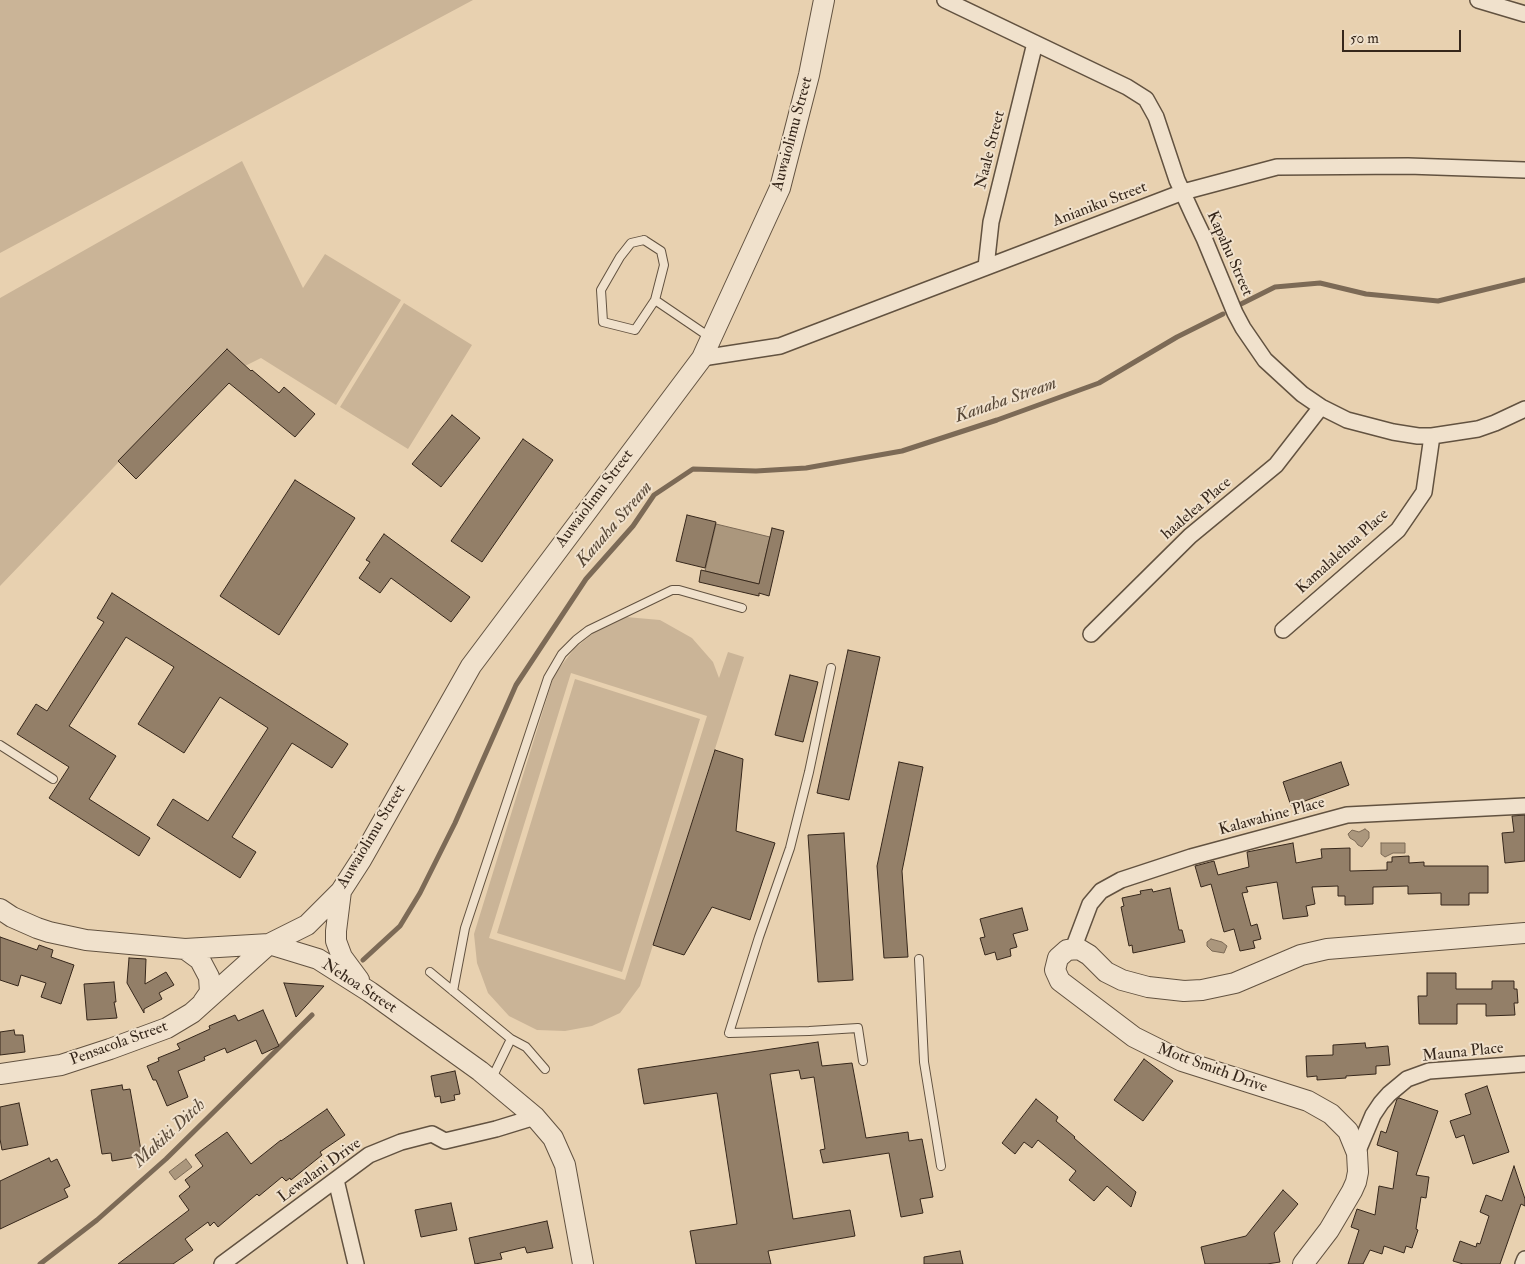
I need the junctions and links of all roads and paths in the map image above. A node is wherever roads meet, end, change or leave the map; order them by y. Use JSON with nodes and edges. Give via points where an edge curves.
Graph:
{"nodes":[{"id":1,"x":824,"y":0,"type":"edge"},
{"id":2,"x":945,"y":0,"type":"edge"},
{"id":3,"x":1478,"y":0,"type":"edge"},
{"id":4,"x":1525,"y":14,"type":"edge"},
{"id":5,"x":1035,"y":42,"type":"junction"},
{"id":6,"x":1525,"y":170,"type":"edge"},
{"id":7,"x":1183,"y":192,"type":"junction"},
{"id":8,"x":986,"y":267,"type":"junction"},
{"id":9,"x":655,"y":300,"type":"junction"},
{"id":10,"x":711,"y":338,"type":"junction"},
{"id":11,"x":702,"y":358,"type":"junction"},
{"id":12,"x":1321,"y":407,"type":"junction"},
{"id":13,"x":1525,"y":409,"type":"edge"},
{"id":14,"x":1432,"y":436,"type":"junction"},
{"id":15,"x":742,"y":608,"type":"dead end"},
{"id":16,"x":1283,"y":630,"type":"dead end"},
{"id":17,"x":1091,"y":634,"type":"dead end"},
{"id":18,"x":832,"y":668,"type":"dead end"},
{"id":19,"x":0,"y":745,"type":"edge"},
{"id":20,"x":53,"y":779,"type":"dead end"},
{"id":21,"x":1525,"y":806,"type":"edge"},
{"id":22,"x":340,"y":891,"type":"junction"},
{"id":23,"x":0,"y":909,"type":"edge"},
{"id":24,"x":1525,"y":933,"type":"edge"},
{"id":25,"x":269,"y":944,"type":"junction"},
{"id":26,"x":185,"y":949,"type":"junction"},
{"id":27,"x":1073,"y":949,"type":"junction"},
{"id":28,"x":919,"y":959,"type":"dead end"},
{"id":29,"x":430,"y":972,"type":"dead end"},
{"id":30,"x":453,"y":991,"type":"junction"},
{"id":31,"x":370,"y":992,"type":"junction"},
{"id":32,"x":203,"y":1002,"type":"junction"},
{"id":33,"x":511,"y":1039,"type":"junction"},
{"id":34,"x":863,"y":1061,"type":"dead end"},
{"id":35,"x":1525,"y":1064,"type":"edge"},
{"id":36,"x":545,"y":1069,"type":"dead end"},
{"id":37,"x":0,"y":1074,"type":"edge"},
{"id":38,"x":491,"y":1080,"type":"junction"},
{"id":39,"x":535,"y":1117,"type":"junction"},
{"id":40,"x":1357,"y":1153,"type":"junction"},
{"id":41,"x":941,"y":1166,"type":"dead end"},
{"id":42,"x":336,"y":1180,"type":"junction"},
{"id":43,"x":1525,"y":1259,"type":"edge"},
{"id":44,"x":222,"y":1264,"type":"edge"},
{"id":45,"x":356,"y":1264,"type":"edge"},
{"id":46,"x":583,"y":1264,"type":"edge"},
{"id":47,"x":1303,"y":1264,"type":"edge"},
{"id":48,"x":1524,"y":1264,"type":"edge"}],
"edges":[{"from":1,"to":10,"type":"street","name":"Auwaiolimu Street","via":[[780,188]]},
{"from":2,"to":5,"type":"street","name":"Kapahu Street"},
{"from":3,"to":4,"type":"street"},
{"from":5,"to":7,"type":"street","name":"Kapahu Street","via":[[1146,99]]},
{"from":5,"to":8,"type":"street","name":"Naale Street","via":[[991,222]]},
{"from":6,"to":7,"type":"street","name":"Anianiku Street","via":[[1408,166],[1277,167]]},
{"from":7,"to":8,"type":"street","name":"Anianiku Street"},
{"from":7,"to":12,"type":"street","name":"Kapahu Street","via":[[1243,328],[1265,360]]},
{"from":8,"to":11,"type":"street","name":"Anianiku Street","via":[[780,346]]},
{"from":9,"to":9,"type":"lane","via":[[664,265],[661,251],[644,240],[631,243],[601,290],[603,322],[635,330]]},
{"from":9,"to":10,"type":"lane"},
{"from":10,"to":11,"type":"street","name":"Auwaiolimu Street"},
{"from":11,"to":22,"type":"street","name":"Auwaiolimu Street","via":[[471,666],[361,860]]},
{"from":12,"to":14,"type":"street","name":"Kapahu Street","via":[[1370,427]]},
{"from":12,"to":17,"type":"street","name":"haalelea Place","via":[[1276,465],[1190,536]]},
{"from":13,"to":14,"type":"street","name":"Kapahu Street","via":[[1478,429]]},
{"from":14,"to":16,"type":"street","name":"Kamalalehua Place","via":[[1424,492],[1398,530]]},
{"from":15,"to":30,"type":"lane","via":[[672,590],[589,630],[562,654],[548,678],[465,928]]},
{"from":18,"to":34,"type":"lane","via":[[790,848],[729,1033],[858,1028]]},
{"from":19,"to":20,"type":"lane"},
{"from":21,"to":27,"type":"street","name":"Kalawahine Place","via":[[1347,815],[1165,865],[1121,880],[1101,891],[1090,904]]},
{"from":22,"to":25,"type":"street","name":"Auwaiolimu Street","via":[[307,925]]},
{"from":22,"to":31,"type":"street","via":[[336,931],[339,951]]},
{"from":23,"to":26,"type":"street","name":"Nehoa Street","via":[[30,926],[68,937]]},
{"from":24,"to":27,"type":"street","via":[[1327,949],[1301,955],[1235,983],[1184,991],[1122,980],[1106,972],[1084,952]]},
{"from":25,"to":26,"type":"street","name":"Nehoa Street"},
{"from":25,"to":31,"type":"street","name":"Nehoa Street","via":[[318,960]]},
{"from":25,"to":32,"type":"street","name":"Pensacola Street"},
{"from":26,"to":32,"type":"street","via":[[200,960],[209,976],[210,992]]},
{"from":27,"to":40,"type":"street","name":"Mott Smith Drive","via":[[1062,953],[1055,964],[1056,976],[1134,1037],[1182,1061],[1320,1107],[1341,1121]]},
{"from":28,"to":41,"type":"lane","via":[[924,1062]]},
{"from":29,"to":30,"type":"lane"},
{"from":30,"to":33,"type":"lane"},
{"from":31,"to":38,"type":"street","name":"Nehoa Street"},
{"from":32,"to":37,"type":"street","name":"Pensacola Street","via":[[167,1028],[110,1049],[61,1065]]},
{"from":33,"to":36,"type":"lane","via":[[526,1047]]},
{"from":33,"to":38,"type":"lane"},
{"from":35,"to":40,"type":"street","name":"Mauna Place","via":[[1429,1071],[1407,1079],[1381,1103]]},
{"from":38,"to":39,"type":"street","name":"Nehoa Street"},
{"from":39,"to":42,"type":"street","name":"Lewalani Drive","via":[[496,1130],[445,1141],[432,1134],[401,1142],[369,1155]]},
{"from":39,"to":46,"type":"street","name":"Nehoa Street","via":[[553,1138],[565,1165]]},
{"from":40,"to":47,"type":"street","name":"Mott Smith Drive","via":[[1358,1172],[1352,1191],[1329,1230]]},
{"from":42,"to":44,"type":"street","name":"Lewalani Drive"},
{"from":42,"to":45,"type":"street"},
{"from":43,"to":48,"type":"street"}]}
